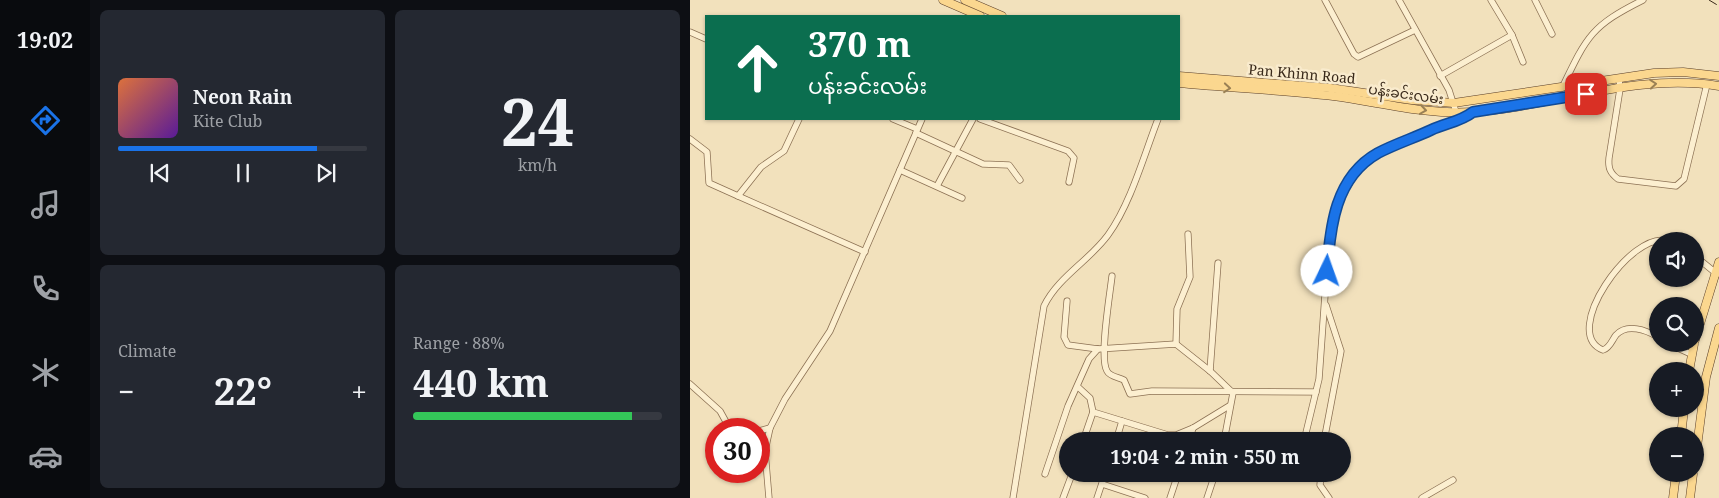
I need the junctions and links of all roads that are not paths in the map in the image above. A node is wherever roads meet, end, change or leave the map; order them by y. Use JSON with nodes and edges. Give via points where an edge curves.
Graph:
{"nodes":[{"id":1,"x":943,"y":0,"type":"edge"},
{"id":2,"x":1325,"y":0,"type":"edge"},
{"id":3,"x":1399,"y":0,"type":"edge"},
{"id":4,"x":1499,"y":0,"type":"edge"},
{"id":5,"x":1535,"y":0,"type":"edge"},
{"id":6,"x":1643,"y":0,"type":"edge"},
{"id":7,"x":968,"y":1,"type":"edge"},
{"id":8,"x":1492,"y":1,"type":"edge"},
{"id":9,"x":966,"y":14,"type":"edge"},
{"id":10,"x":1000,"y":15,"type":"edge"},
{"id":11,"x":1415,"y":30,"type":"junction"},
{"id":12,"x":690,"y":32,"type":"edge"},
{"id":13,"x":1552,"y":34,"type":"dead end"},
{"id":14,"x":1512,"y":36,"type":"junction"},
{"id":15,"x":705,"y":39,"type":"edge"},
{"id":16,"x":1523,"y":62,"type":"dead end"},
{"id":17,"x":1180,"y":76,"type":"edge"},
{"id":18,"x":1440,"y":76,"type":"junction"},
{"id":19,"x":1719,"y":76,"type":"edge"},
{"id":20,"x":1620,"y":78,"type":"junction"},
{"id":21,"x":1180,"y":83,"type":"edge"},
{"id":22,"x":1707,"y":84,"type":"junction"},
{"id":23,"x":1719,"y":86,"type":"edge"},
{"id":24,"x":1562,"y":88,"type":"junction"},
{"id":25,"x":1620,"y":88,"type":"junction"},
{"id":26,"x":1454,"y":103,"type":"junction"},
{"id":27,"x":1456,"y":112,"type":"junction"},
{"id":28,"x":1473,"y":112,"type":"junction"},
{"id":29,"x":799,"y":120,"type":"edge"},
{"id":30,"x":896,"y":120,"type":"edge"},
{"id":31,"x":922,"y":120,"type":"edge"},
{"id":32,"x":973,"y":120,"type":"edge"},
{"id":33,"x":983,"y":120,"type":"edge"},
{"id":34,"x":1158,"y":120,"type":"edge"},
{"id":35,"x":917,"y":131,"type":"junction"},
{"id":36,"x":690,"y":138,"type":"edge"},
{"id":37,"x":957,"y":152,"type":"junction"},
{"id":38,"x":900,"y":170,"type":"junction"},
{"id":39,"x":1020,"y":180,"type":"dead end"},
{"id":40,"x":1069,"y":182,"type":"dead end"},
{"id":41,"x":937,"y":186,"type":"junction"},
{"id":42,"x":738,"y":196,"type":"junction"},
{"id":43,"x":962,"y":198,"type":"dead end"},
{"id":44,"x":1188,"y":234,"type":"dead end"},
{"id":45,"x":1649,"y":243,"type":"edge"},
{"id":46,"x":864,"y":252,"type":"junction"},
{"id":47,"x":1719,"y":262,"type":"edge"},
{"id":48,"x":1218,"y":263,"type":"dead end"},
{"id":49,"x":1704,"y":263,"type":"edge"},
{"id":50,"x":1717,"y":274,"type":"edge"},
{"id":51,"x":1112,"y":276,"type":"dead end"},
{"id":52,"x":1067,"y":300,"type":"dead end"},
{"id":53,"x":1326,"y":303,"type":"junction"},
{"id":54,"x":1704,"y":312,"type":"edge"},
{"id":55,"x":1719,"y":329,"type":"edge"},
{"id":56,"x":1649,"y":332,"type":"edge"},
{"id":57,"x":1176,"y":344,"type":"junction"},
{"id":58,"x":1101,"y":348,"type":"junction"},
{"id":59,"x":1687,"y":352,"type":"edge"},
{"id":60,"x":1691,"y":354,"type":"joint"},
{"id":61,"x":1690,"y":362,"type":"edge"},
{"id":62,"x":1210,"y":371,"type":"junction"},
{"id":63,"x":690,"y":384,"type":"edge"},
{"id":64,"x":1078,"y":387,"type":"junction"},
{"id":65,"x":1316,"y":392,"type":"junction"},
{"id":66,"x":1233,"y":393,"type":"junction"},
{"id":67,"x":1229,"y":406,"type":"junction"},
{"id":68,"x":1093,"y":412,"type":"junction"},
{"id":69,"x":724,"y":418,"type":"edge"},
{"id":70,"x":1122,"y":421,"type":"junction"},
{"id":71,"x":1699,"y":427,"type":"edge"},
{"id":72,"x":770,"y":428,"type":"edge"},
{"id":73,"x":1193,"y":428,"type":"junction"},
{"id":74,"x":1086,"y":432,"type":"edge"},
{"id":75,"x":1119,"y":432,"type":"edge"},
{"id":76,"x":1192,"y":432,"type":"edge"},
{"id":77,"x":1225,"y":432,"type":"edge"},
{"id":78,"x":1306,"y":432,"type":"edge"},
{"id":79,"x":1326,"y":432,"type":"edge"},
{"id":80,"x":1045,"y":474,"type":"dead end"},
{"id":81,"x":1453,"y":480,"type":"dead end"},
{"id":82,"x":1069,"y":482,"type":"edge"},
{"id":83,"x":1175,"y":482,"type":"edge"},
{"id":84,"x":1212,"y":482,"type":"edge"},
{"id":85,"x":1320,"y":482,"type":"edge"},
{"id":86,"x":1675,"y":482,"type":"edge"},
{"id":87,"x":1693,"y":482,"type":"edge"},
{"id":88,"x":767,"y":483,"type":"edge"},
{"id":89,"x":1102,"y":484,"type":"joint"},
{"id":90,"x":769,"y":498,"type":"edge"},
{"id":91,"x":1013,"y":498,"type":"edge"},
{"id":92,"x":1063,"y":498,"type":"edge"},
{"id":93,"x":1097,"y":498,"type":"edge"},
{"id":94,"x":1145,"y":498,"type":"edge"},
{"id":95,"x":1170,"y":498,"type":"edge"},
{"id":96,"x":1207,"y":498,"type":"edge"},
{"id":97,"x":1329,"y":498,"type":"edge"},
{"id":98,"x":1422,"y":498,"type":"edge"},
{"id":99,"x":1673,"y":498,"type":"edge"},
{"id":100,"x":1690,"y":498,"type":"edge"}],
"edges":[{"from":1,"to":9,"type":"main road"},
{"from":2,"to":11,"type":"street","via":[[1358,58]]},
{"from":3,"to":11,"type":"street"},
{"from":4,"to":8,"type":"street"},
{"from":5,"to":13,"type":"street"},
{"from":6,"to":24,"type":"street","via":[[1618,12],[1593,32]]},
{"from":7,"to":9,"type":"street"},
{"from":7,"to":10,"type":"main road"},
{"from":8,"to":14,"type":"street"},
{"from":11,"to":18,"type":"street"},
{"from":12,"to":15,"type":"street"},
{"from":14,"to":16,"type":"street"},
{"from":14,"to":18,"type":"street"},
{"from":17,"to":26,"type":"main road","name":"Pan Khinn Road","via":[[1330,88]]},
{"from":18,"to":26,"type":"street"},
{"from":19,"to":20,"type":"main road","name":"Pan Khinn Road","via":[[1683,72]]},
{"from":20,"to":24,"type":"main road","name":"Pan Khinn Road"},
{"from":20,"to":25,"type":"street"},
{"from":21,"to":27,"type":"main road","name":"ပန်းခင်းလမ်း","one_way":true,"via":[[1328,96],[1419,110]]},
{"from":22,"to":23,"type":"main road","name":"ပန်းခင်းလမ်း"},
{"from":25,"to":22,"type":"main road","name":"ပန်းခင်းလမ်း","one_way":true,"via":[[1680,82]]},
{"from":22,"to":25,"type":"street","via":[[1684,179],[1676,186],[1618,179],[1612,175],[1608,166]]},
{"from":24,"to":26,"type":"main road","name":"Pan Khinn Road"},
{"from":25,"to":28,"type":"main road","name":"ပန်းခင်းလမ်း"},
{"from":26,"to":27,"type":"street"},
{"from":27,"to":28,"type":"main road","name":"ပန်းခင်းလမ်း"},
{"from":28,"to":53,"type":"street","via":[[1463,120],[1435,128],[1378,154],[1359,168],[1341,196],[1332,220]]},
{"from":29,"to":42,"type":"street","via":[[784,151],[761,167]]},
{"from":30,"to":35,"type":"street"},
{"from":31,"to":35,"type":"street"},
{"from":32,"to":37,"type":"street"},
{"from":33,"to":40,"type":"street","via":[[1068,151],[1074,158]]},
{"from":34,"to":91,"type":"street","via":[[1114,224],[1099,244],[1056,287],[1044,306]]},
{"from":35,"to":37,"type":"street"},
{"from":35,"to":38,"type":"street"},
{"from":36,"to":42,"type":"street","via":[[707,152],[709,183]]},
{"from":37,"to":39,"type":"street","via":[[983,164],[1009,165]]},
{"from":37,"to":41,"type":"street"},
{"from":38,"to":41,"type":"street"},
{"from":38,"to":46,"type":"street"},
{"from":41,"to":43,"type":"street"},
{"from":42,"to":46,"type":"street"},
{"from":44,"to":57,"type":"street","via":[[1190,276],[1177,308]]},
{"from":45,"to":56,"type":"street","via":[[1610,276],[1597,296],[1590,338],[1603,350],[1617,334],[1627,329]]},
{"from":46,"to":72,"type":"street","via":[[826,338],[799,376]]},
{"from":47,"to":50,"type":"main road"},
{"from":48,"to":62,"type":"street"},
{"from":49,"to":50,"type":"street"},
{"from":50,"to":54,"type":"main road"},
{"from":51,"to":58,"type":"street"},
{"from":52,"to":58,"type":"street","via":[[1065,341],[1068,345]]},
{"from":53,"to":65,"type":"street"},
{"from":53,"to":79,"type":"street","via":[[1341,351]]},
{"from":55,"to":71,"type":"main road","via":[[1706,377]]},
{"from":57,"to":58,"type":"street"},
{"from":57,"to":62,"type":"street"},
{"from":58,"to":64,"type":"street","via":[[1088,359]]},
{"from":58,"to":66,"type":"street","via":[[1107,372],[1124,380],[1132,394],[1152,391]]},
{"from":59,"to":60,"type":"street"},
{"from":60,"to":61,"type":"main road"},
{"from":62,"to":66,"type":"street"},
{"from":63,"to":69,"type":"street"},
{"from":64,"to":68,"type":"street","via":[[1090,398]]},
{"from":64,"to":80,"type":"street","via":[[1068,406]]},
{"from":65,"to":66,"type":"street"},
{"from":65,"to":78,"type":"street"},
{"from":66,"to":67,"type":"street"},
{"from":67,"to":73,"type":"street"},
{"from":67,"to":77,"type":"street"},
{"from":68,"to":70,"type":"street"},
{"from":68,"to":74,"type":"street"},
{"from":70,"to":73,"type":"street","via":[[1168,435]]},
{"from":70,"to":75,"type":"street"},
{"from":73,"to":76,"type":"street"},
{"from":81,"to":98,"type":"street"},
{"from":82,"to":92,"type":"street"},
{"from":83,"to":95,"type":"street"},
{"from":84,"to":96,"type":"street"},
{"from":85,"to":97,"type":"street"},
{"from":86,"to":99,"type":"main road"},
{"from":87,"to":100,"type":"main road"},
{"from":88,"to":90,"type":"street"},
{"from":89,"to":93,"type":"street"},
{"from":89,"to":94,"type":"street"}]}
